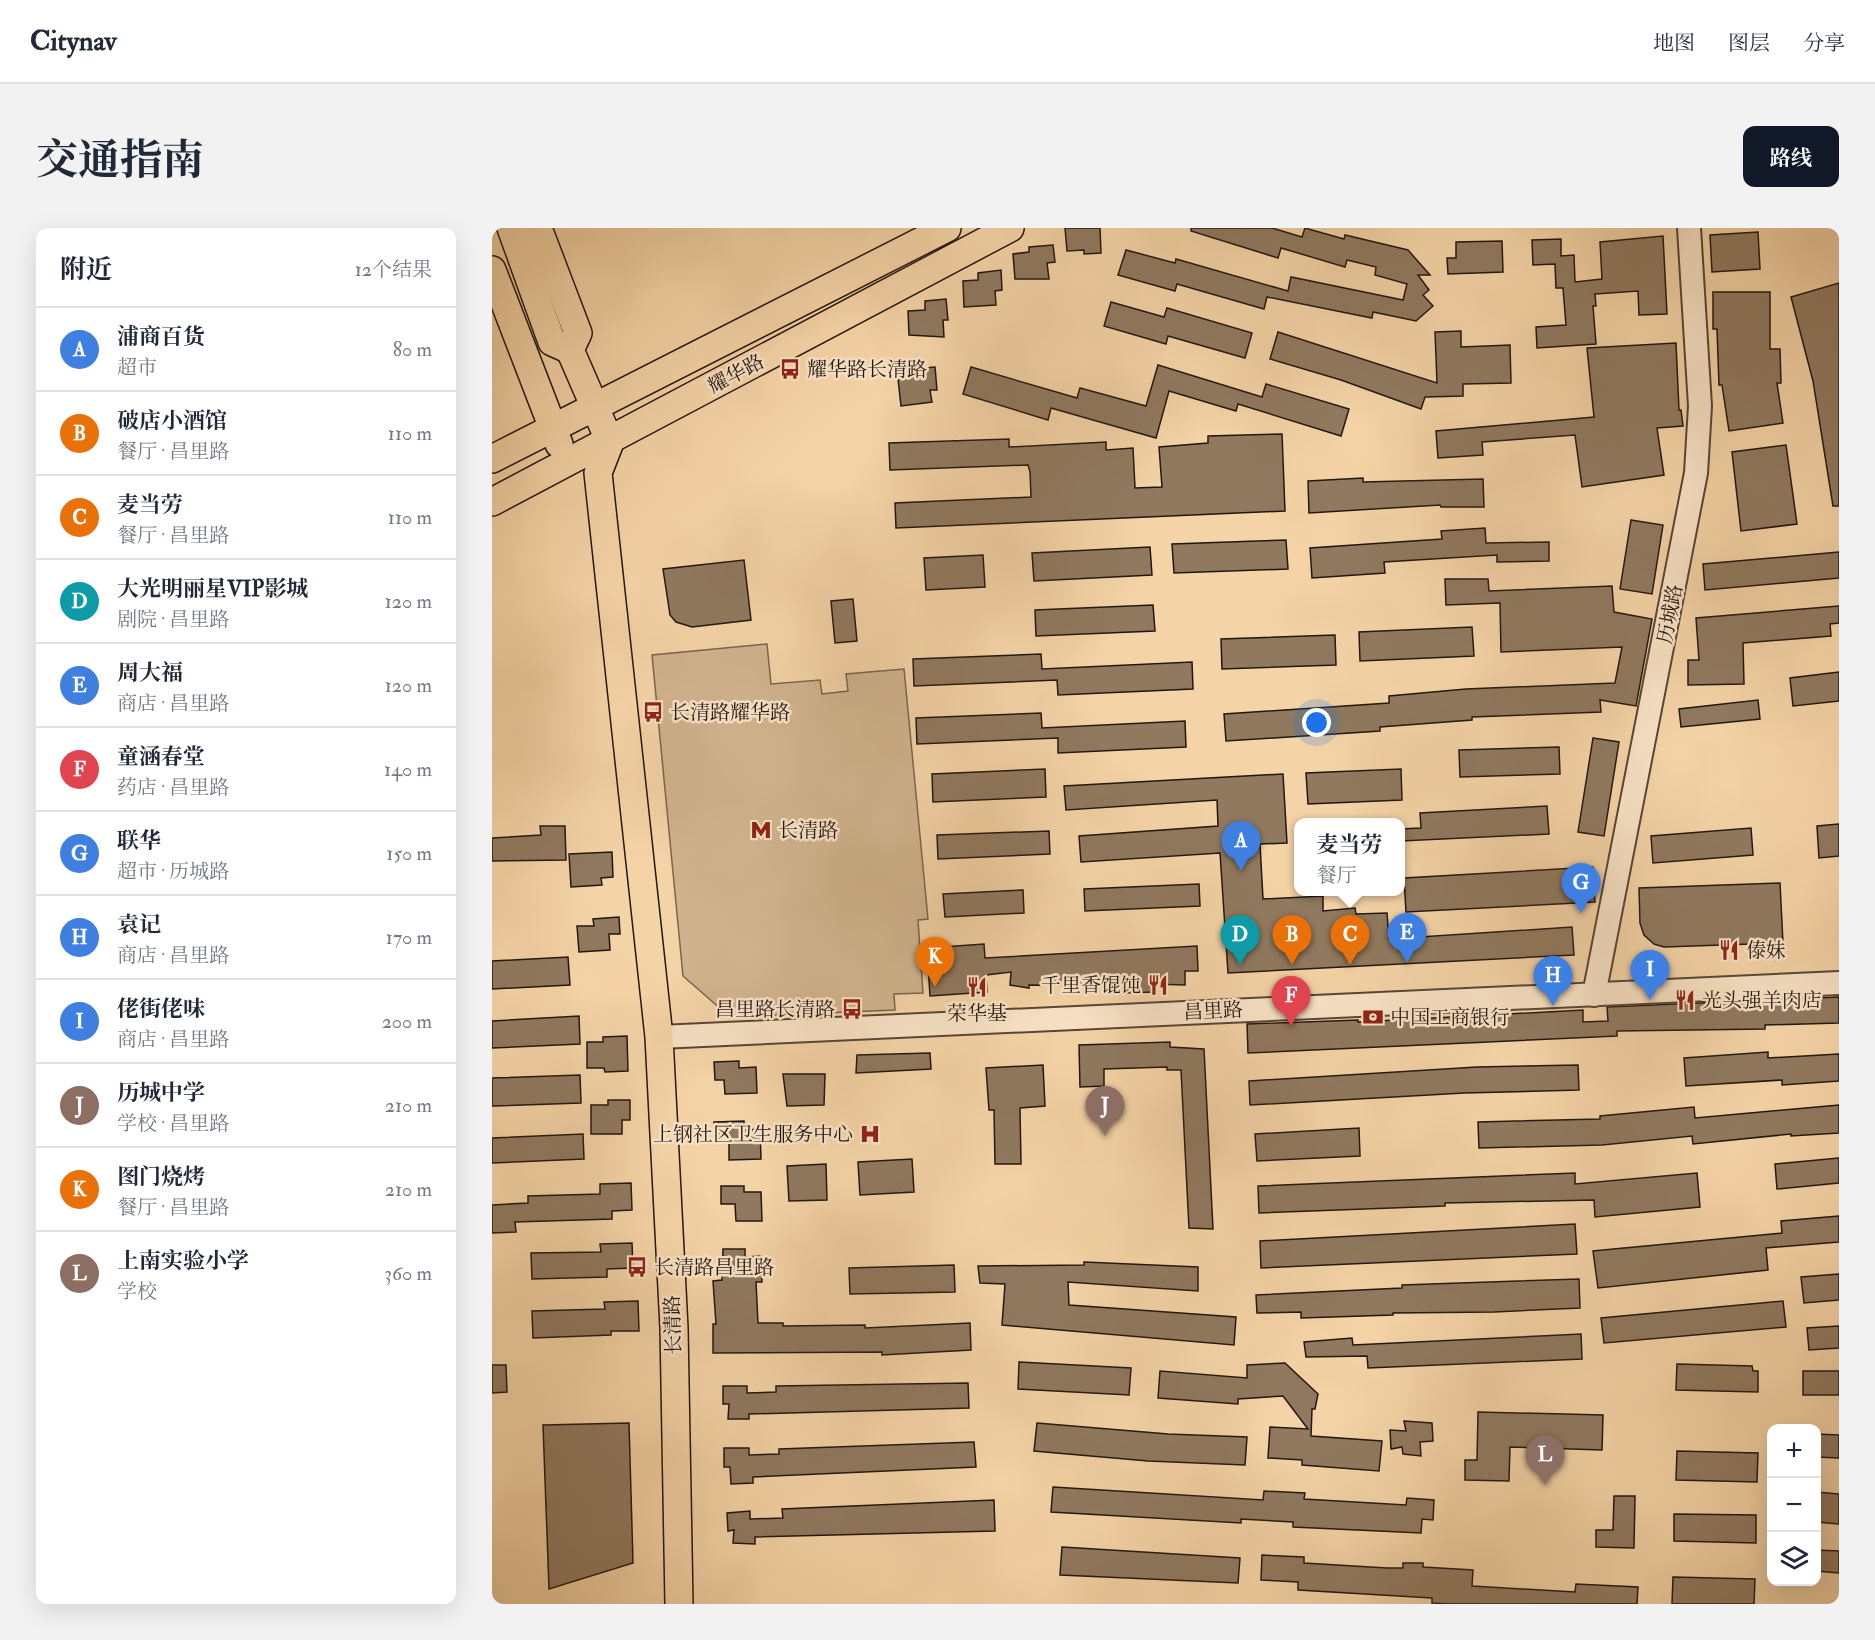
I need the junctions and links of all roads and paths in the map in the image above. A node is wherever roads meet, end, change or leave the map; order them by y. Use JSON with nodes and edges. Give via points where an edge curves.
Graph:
{"nodes":[{"id":1,"x":511,"y":228,"type":"edge"},
{"id":2,"x":538,"y":228,"type":"edge"},
{"id":3,"x":947,"y":228,"type":"edge"},
{"id":4,"x":1010,"y":228,"type":"edge"},
{"id":5,"x":1689,"y":228,"type":"edge"},
{"id":6,"x":492,"y":270,"type":"edge"},
{"id":7,"x":570,"y":350,"type":"junction"},
{"id":8,"x":594,"y":408,"type":"junction"},
{"id":9,"x":553,"y":429,"type":"junction"},
{"id":10,"x":610,"y":442,"type":"junction"},
{"id":11,"x":492,"y":459,"type":"edge"},
{"id":12,"x":567,"y":464,"type":"junction"},
{"id":13,"x":597,"y":473,"type":"junction"},
{"id":14,"x":492,"y":501,"type":"edge"},
{"id":15,"x":1839,"y":983,"type":"edge"},
{"id":16,"x":1594,"y":995,"type":"junction"},
{"id":17,"x":659,"y":1036,"type":"junction"},
{"id":18,"x":679,"y":1604,"type":"edge"}],
"edges":[{"from":1,"to":7,"type":"main road","via":[[552,342]]},
{"from":2,"to":7,"type":"main road","via":[[578,333]]},
{"from":3,"to":8,"type":"main road","name":"耀华路"},
{"from":4,"to":10,"type":"main road","name":"耀华路"},
{"from":5,"to":16,"type":"street","name":"历城路","via":[[1700,406],[1696,473]]},
{"from":6,"to":9,"type":"main road"},
{"from":7,"to":8,"type":"main road"},
{"from":8,"to":9,"type":"main road","name":"耀华路"},
{"from":8,"to":10,"type":"main road"},
{"from":9,"to":11,"type":"main road","name":"耀华路"},
{"from":9,"to":12,"type":"main road"},
{"from":10,"to":12,"type":"main road","name":"耀华路"},
{"from":10,"to":13,"type":"main road","name":"长清路"},
{"from":12,"to":13,"type":"main road"},
{"from":12,"to":14,"type":"main road","name":"耀华路"},
{"from":13,"to":17,"type":"main road","name":"长清路"},
{"from":15,"to":16,"type":"street","name":"昌里路"},
{"from":16,"to":17,"type":"street","name":"昌里路"},
{"from":17,"to":18,"type":"main road","name":"长清路","via":[[674,1328]]}]}
